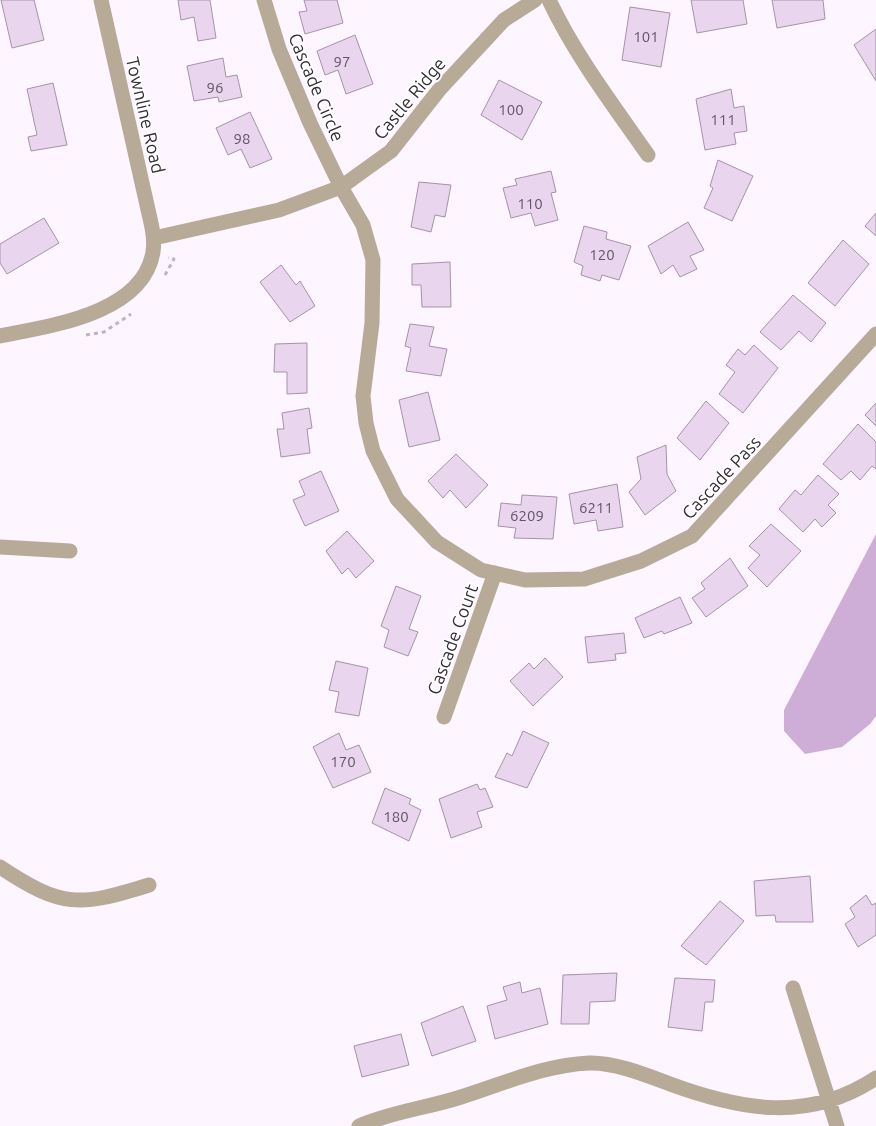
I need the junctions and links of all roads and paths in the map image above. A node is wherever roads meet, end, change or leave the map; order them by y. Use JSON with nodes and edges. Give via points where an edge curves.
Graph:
{"nodes":[{"id":1,"x":101,"y":0,"type":"edge"},
{"id":2,"x":264,"y":0,"type":"edge"},
{"id":3,"x":535,"y":0,"type":"edge"},
{"id":4,"x":549,"y":0,"type":"edge"},
{"id":5,"x":648,"y":156,"type":"dead end"},
{"id":6,"x":341,"y":187,"type":"junction"},
{"id":7,"x":154,"y":246,"type":"junction"},
{"id":8,"x":164,"y":277,"type":"dead end"},
{"id":9,"x":137,"y":309,"type":"dead end"},
{"id":10,"x":876,"y":334,"type":"edge"},
{"id":11,"x":0,"y":336,"type":"edge"},
{"id":12,"x":85,"y":336,"type":"dead end"},
{"id":13,"x":0,"y":546,"type":"edge"},
{"id":14,"x":70,"y":551,"type":"dead end"},
{"id":15,"x":496,"y":573,"type":"junction"},
{"id":16,"x":444,"y":717,"type":"dead end"},
{"id":17,"x":0,"y":867,"type":"edge"},
{"id":18,"x":148,"y":885,"type":"dead end"},
{"id":19,"x":793,"y":988,"type":"dead end"},
{"id":20,"x":876,"y":1078,"type":"edge"},
{"id":21,"x":829,"y":1100,"type":"junction"},
{"id":22,"x":359,"y":1126,"type":"edge"},
{"id":23,"x":837,"y":1126,"type":"edge"}],
"edges":[{"from":1,"to":7,"type":"street","name":"Townline Road"},
{"from":2,"to":6,"type":"street","name":"Cascade Circle","via":[[279,49]]},
{"from":3,"to":6,"type":"street","name":"Castle Ridge","via":[[504,20],[439,90],[391,151]]},
{"from":4,"to":5,"type":"street","via":[[601,88]]},
{"from":6,"to":7,"type":"street","name":"Castle Ridge","via":[[279,210]]},
{"from":6,"to":15,"type":"street","name":"Cascade Pass","via":[[363,225],[373,260],[372,323],[363,396],[373,450],[397,499],[437,542],[480,570]]},
{"from":7,"to":8,"type":"path","via":[[174,260]]},
{"from":7,"to":11,"type":"street","via":[[147,270],[136,285],[113,304],[88,316]]},
{"from":9,"to":12,"type":"path","via":[[104,332]]},
{"from":10,"to":15,"type":"street","name":"Cascade Pass","via":[[692,536],[642,561],[584,579],[525,580]]},
{"from":13,"to":14,"type":"street"},
{"from":15,"to":16,"type":"street","name":"Cascade Court"},
{"from":17,"to":18,"type":"street","via":[[38,891],[63,899],[88,901]]},
{"from":19,"to":21,"type":"street"},
{"from":20,"to":21,"type":"street","via":[[857,1091]]},
{"from":21,"to":22,"type":"street","via":[[814,1105],[771,1109],[708,1098],[636,1072],[591,1063],[548,1068]]},
{"from":21,"to":23,"type":"street"}]}
